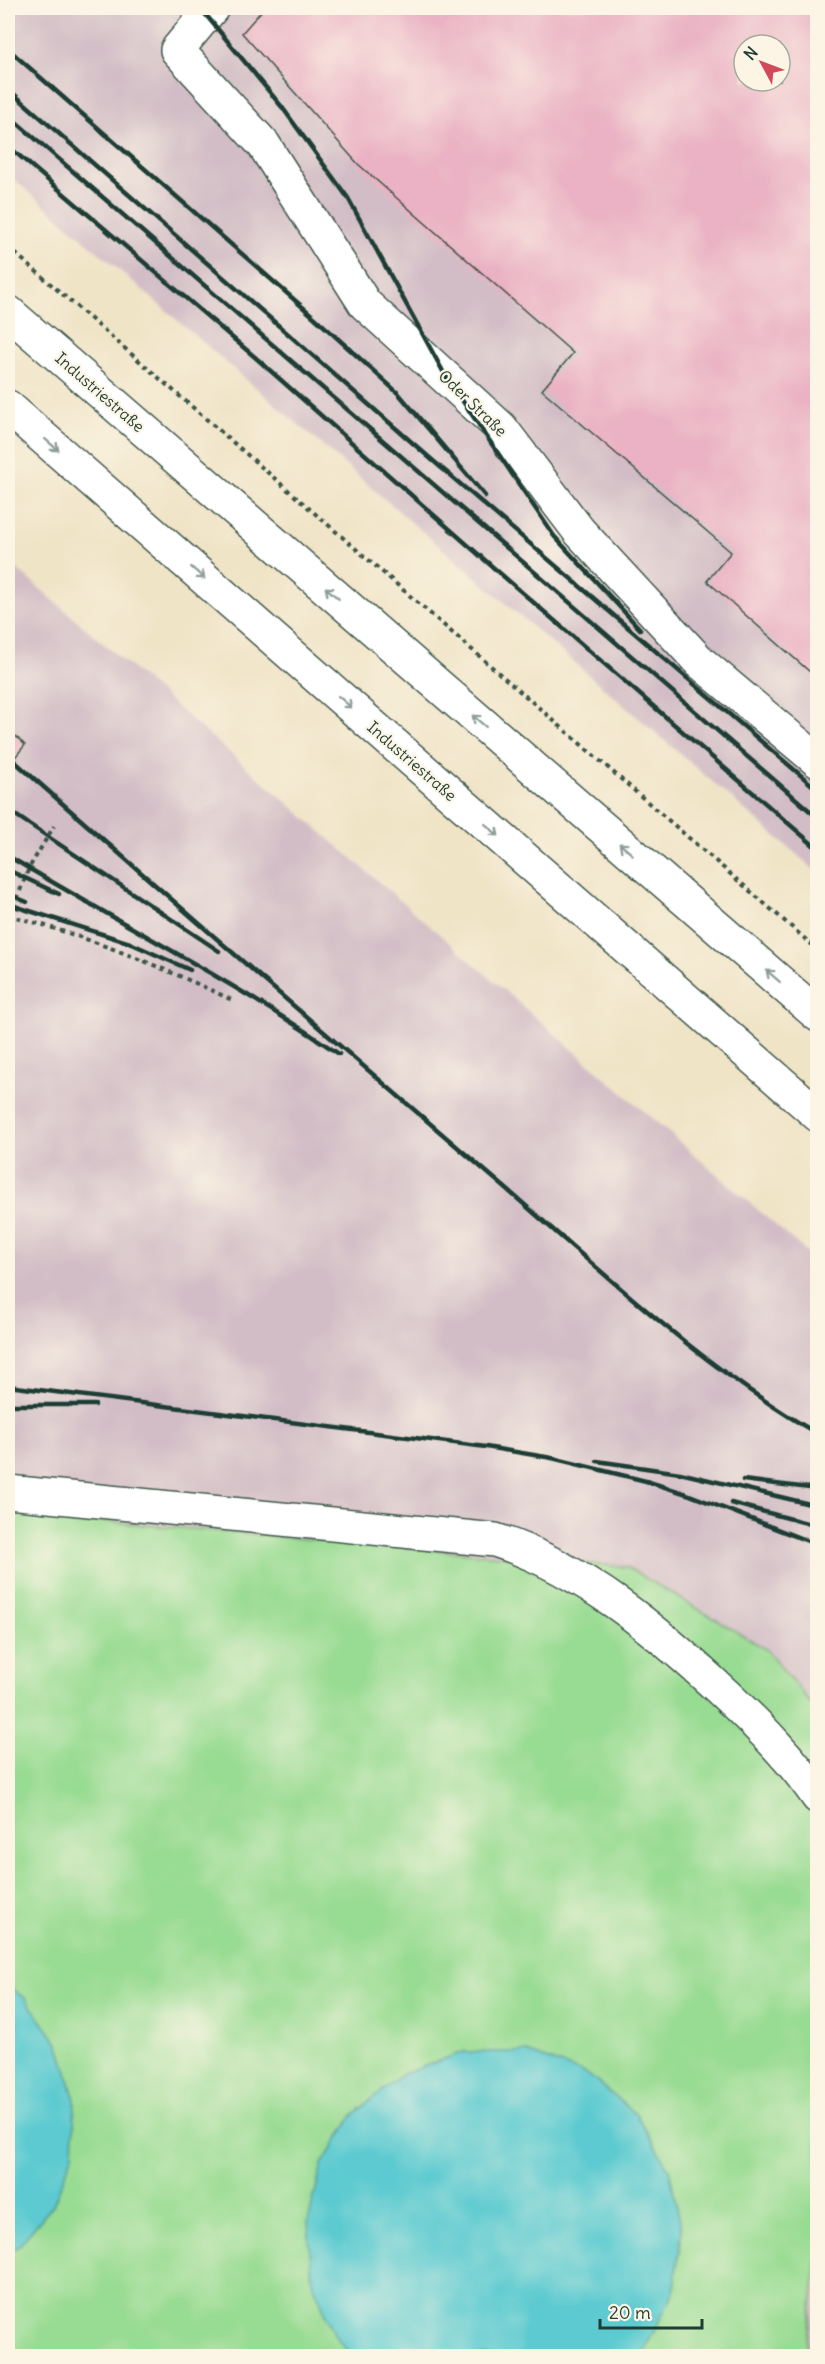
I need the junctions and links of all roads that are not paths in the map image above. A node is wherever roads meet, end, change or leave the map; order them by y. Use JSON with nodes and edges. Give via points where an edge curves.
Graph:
{"nodes":[{"id":1,"x":212,"y":8,"type":"edge"},
{"id":2,"x":8,"y":312,"type":"edge"},
{"id":3,"x":8,"y":406,"type":"edge"},
{"id":4,"x":818,"y":761,"type":"edge"},
{"id":5,"x":818,"y":1015,"type":"edge"},
{"id":6,"x":818,"y":1115,"type":"edge"},
{"id":7,"x":8,"y":1492,"type":"edge"},
{"id":8,"x":818,"y":1797,"type":"edge"}],
"edges":[{"from":1,"to":4,"type":"main road","name":"Oder Straße","via":[[177,50],[264,145],[365,304],[501,428],[579,531],[700,662]]},
{"from":5,"to":2,"type":"main road","name":"Industriestraße","one_way":true},
{"from":3,"to":6,"type":"main road","name":"Industriestraße","one_way":true},
{"from":7,"to":8,"type":"main road","via":[[495,1540],[528,1551],[597,1589],[687,1658],[759,1726]]}]}
